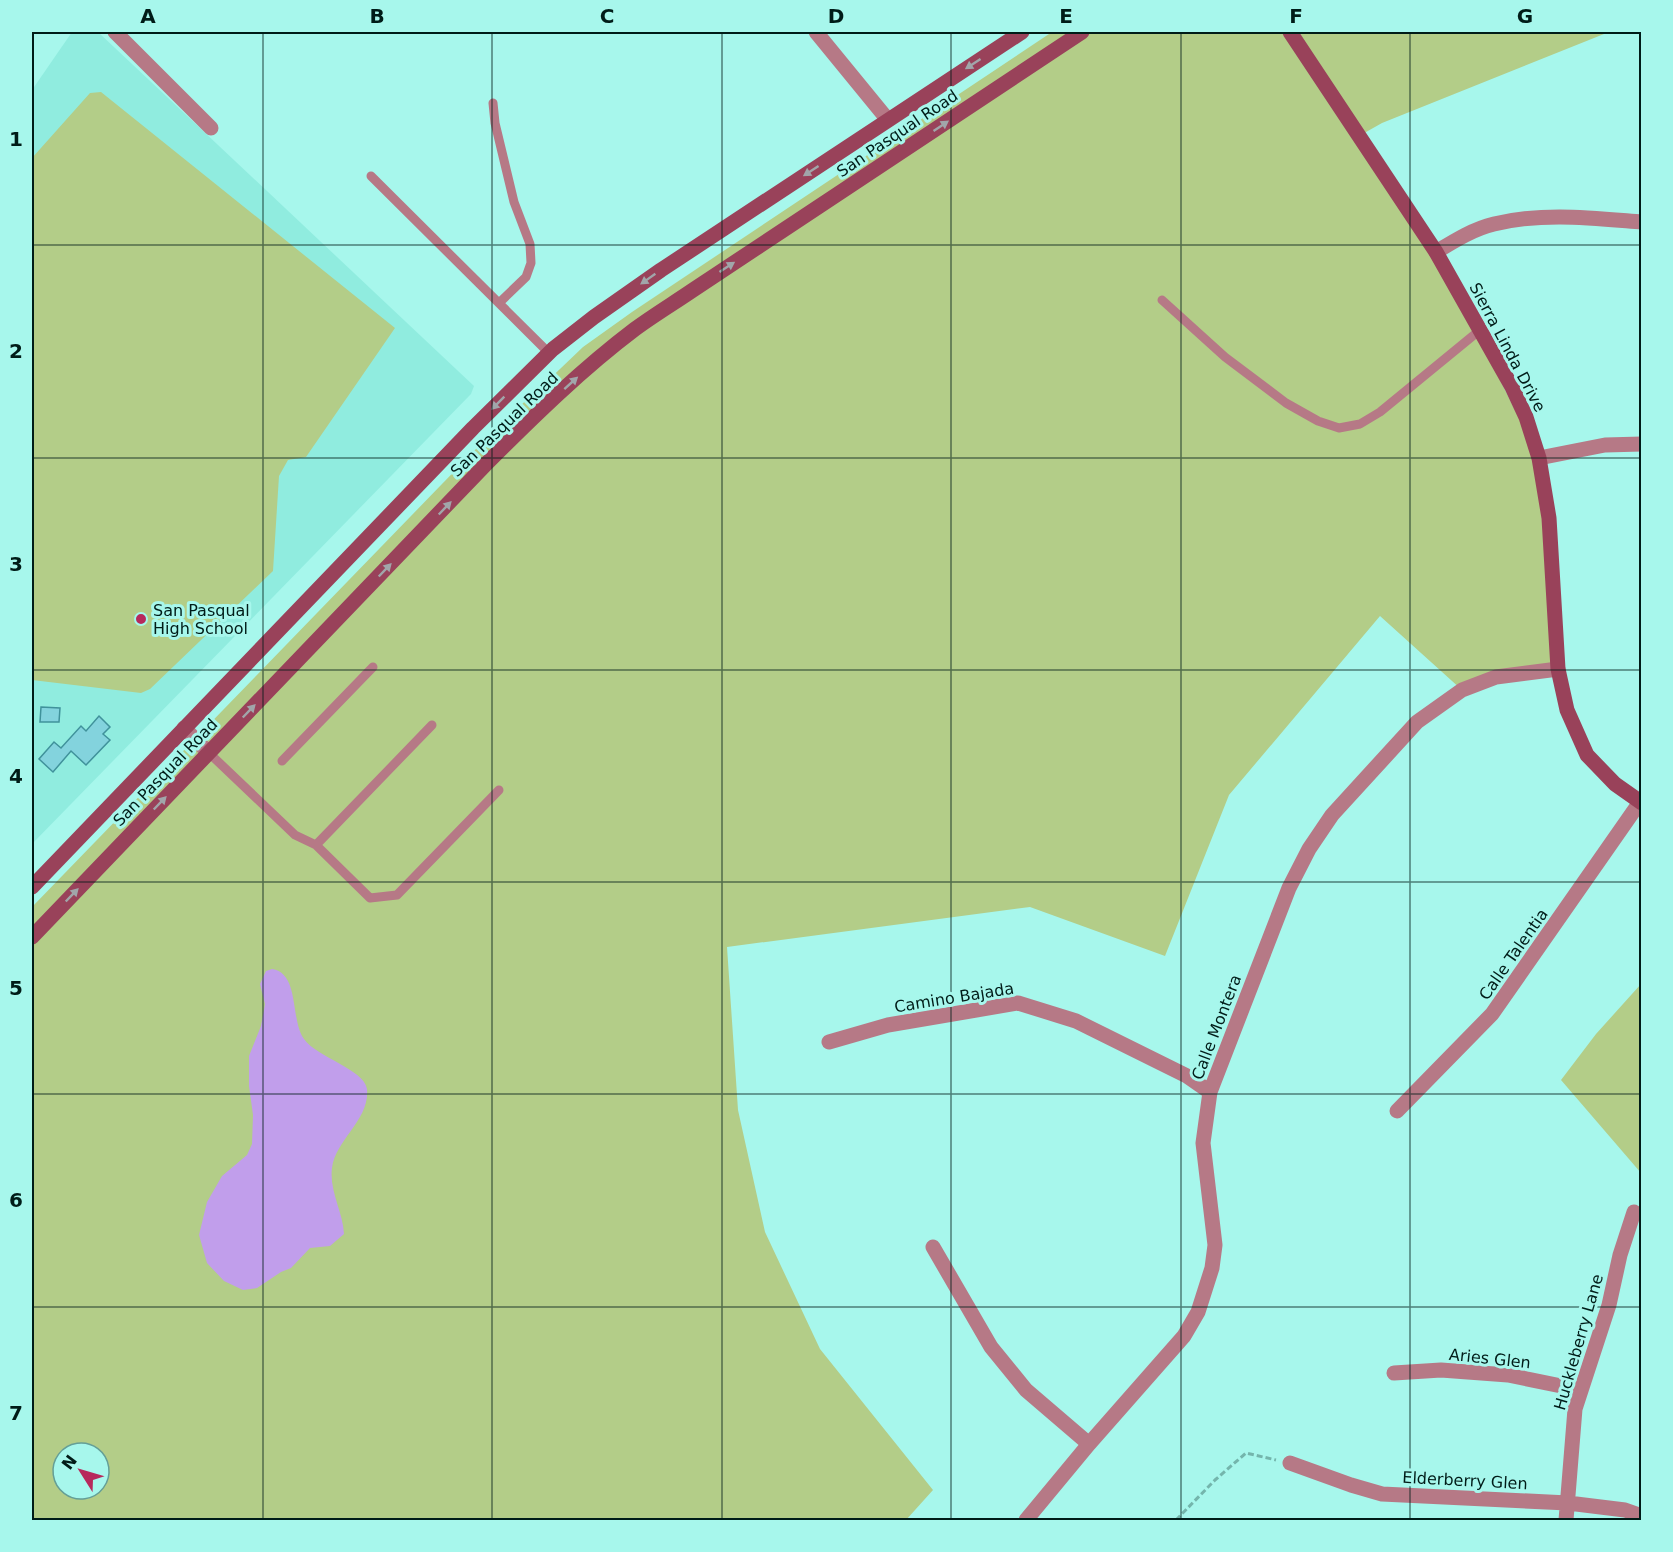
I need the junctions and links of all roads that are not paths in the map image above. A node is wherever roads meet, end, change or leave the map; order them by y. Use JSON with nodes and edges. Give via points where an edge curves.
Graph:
{"nodes":[{"id":1,"x":115,"y":32,"type":"edge"},
{"id":2,"x":816,"y":32,"type":"edge"},
{"id":3,"x":1022,"y":32,"type":"edge"},
{"id":4,"x":1082,"y":32,"type":"edge"},
{"id":5,"x":1290,"y":32,"type":"edge"},
{"id":6,"x":493,"y":103,"type":"dead end"},
{"id":7,"x":888,"y":120,"type":"junction"},
{"id":8,"x":211,"y":128,"type":"dead end"},
{"id":9,"x":371,"y":176,"type":"dead end"},
{"id":10,"x":1641,"y":222,"type":"edge"},
{"id":11,"x":1436,"y":252,"type":"junction"},
{"id":12,"x":1162,"y":300,"type":"dead end"},
{"id":13,"x":499,"y":303,"type":"junction"},
{"id":14,"x":1480,"y":330,"type":"junction"},
{"id":15,"x":549,"y":353,"type":"junction"},
{"id":16,"x":1641,"y":444,"type":"edge"},
{"id":17,"x":1539,"y":458,"type":"junction"},
{"id":18,"x":373,"y":667,"type":"dead end"},
{"id":19,"x":1558,"y":669,"type":"junction"},
{"id":20,"x":432,"y":725,"type":"dead end"},
{"id":21,"x":184,"y":728,"type":"junction"},
{"id":22,"x":209,"y":753,"type":"junction"},
{"id":23,"x":282,"y":761,"type":"dead end"},
{"id":24,"x":499,"y":790,"type":"dead end"},
{"id":25,"x":1641,"y":803,"type":"edge"},
{"id":26,"x":316,"y":846,"type":"junction"},
{"id":27,"x":32,"y":887,"type":"edge"},
{"id":28,"x":32,"y":937,"type":"edge"},
{"id":29,"x":829,"y":1042,"type":"dead end"},
{"id":30,"x":1210,"y":1092,"type":"junction"},
{"id":31,"x":1397,"y":1111,"type":"dead end"},
{"id":32,"x":1634,"y":1212,"type":"dead end"},
{"id":33,"x":933,"y":1247,"type":"dead end"},
{"id":34,"x":1394,"y":1373,"type":"dead end"},
{"id":35,"x":1581,"y":1390,"type":"junction"},
{"id":36,"x":1089,"y":1443,"type":"junction"},
{"id":37,"x":1290,"y":1463,"type":"road end"},
{"id":38,"x":1568,"y":1503,"type":"junction"},
{"id":39,"x":1641,"y":1516,"type":"edge"},
{"id":40,"x":1026,"y":1521,"type":"edge"},
{"id":41,"x":1566,"y":1521,"type":"edge"}],
"edges":[{"from":1,"to":8,"type":"street"},
{"from":2,"to":7,"type":"street"},
{"from":3,"to":7,"type":"main road","name":"San Pasqual Road","one_way":true},
{"from":22,"to":4,"type":"main road","name":"San Pasqual Road","one_way":true,"via":[[498,452],[601,357],[635,329]]},
{"from":5,"to":11,"type":"main road","name":"Sierra Linda Drive"},
{"from":6,"to":13,"type":"lane","via":[[514,202],[530,244],[531,263],[526,277]]},
{"from":7,"to":15,"type":"main road","name":"San Pasqual Road","one_way":true,"via":[[652,277]]},
{"from":9,"to":13,"type":"lane"},
{"from":10,"to":11,"type":"street","via":[[1559,215],[1494,224],[1461,236]]},
{"from":11,"to":14,"type":"main road","name":"Sierra Linda Drive"},
{"from":12,"to":14,"type":"lane","via":[[1225,357],[1286,403],[1339,428],[1360,424],[1380,412]]},
{"from":13,"to":15,"type":"lane"},
{"from":14,"to":17,"type":"main road","name":"Sierra Linda Drive","via":[[1517,397]]},
{"from":15,"to":21,"type":"main road","name":"San Pasqual Road","one_way":true},
{"from":16,"to":17,"type":"street","via":[[1605,445]]},
{"from":17,"to":19,"type":"main road","name":"Sierra Linda Drive","via":[[1549,518]]},
{"from":18,"to":23,"type":"lane"},
{"from":19,"to":25,"type":"main road","name":"Sierra Linda Drive","via":[[1567,710],[1587,755],[1615,784]]},
{"from":19,"to":30,"type":"street","name":"Calle Montera","via":[[1496,677],[1462,690],[1417,723],[1332,815],[1289,888]]},
{"from":20,"to":26,"type":"lane"},
{"from":21,"to":22,"type":"street"},
{"from":21,"to":27,"type":"main road","name":"San Pasqual Road"},
{"from":22,"to":26,"type":"lane","via":[[295,836]]},
{"from":28,"to":22,"type":"main road","name":"San Pasqual Road","one_way":true},
{"from":24,"to":26,"type":"lane","via":[[397,896],[370,898]]},
{"from":25,"to":31,"type":"street","name":"Calle Talentia","via":[[1492,1014]]},
{"from":29,"to":30,"type":"street","name":"Camino Bajada","via":[[888,1025],[1018,1003],[1076,1021],[1187,1076]]},
{"from":30,"to":36,"type":"street","name":"Calle Montera","via":[[1203,1143],[1215,1245],[1198,1312],[1184,1336]]},
{"from":32,"to":35,"type":"street","name":"Huckleberry Lane"},
{"from":33,"to":36,"type":"street","via":[[991,1347],[1026,1390]]},
{"from":34,"to":35,"type":"street","name":"Aries Glen","via":[[1441,1370],[1508,1375]]},
{"from":35,"to":38,"type":"street","name":"Huckleberry Lane","via":[[1575,1409]]},
{"from":36,"to":40,"type":"street","name":"Calle Montera"},
{"from":37,"to":38,"type":"street","name":"Elderberry Glen","via":[[1382,1494]]},
{"from":38,"to":39,"type":"street","name":"Elderberry Glen","via":[[1625,1510]]},
{"from":38,"to":41,"type":"street","name":"Huckleberry Lane"}]}
